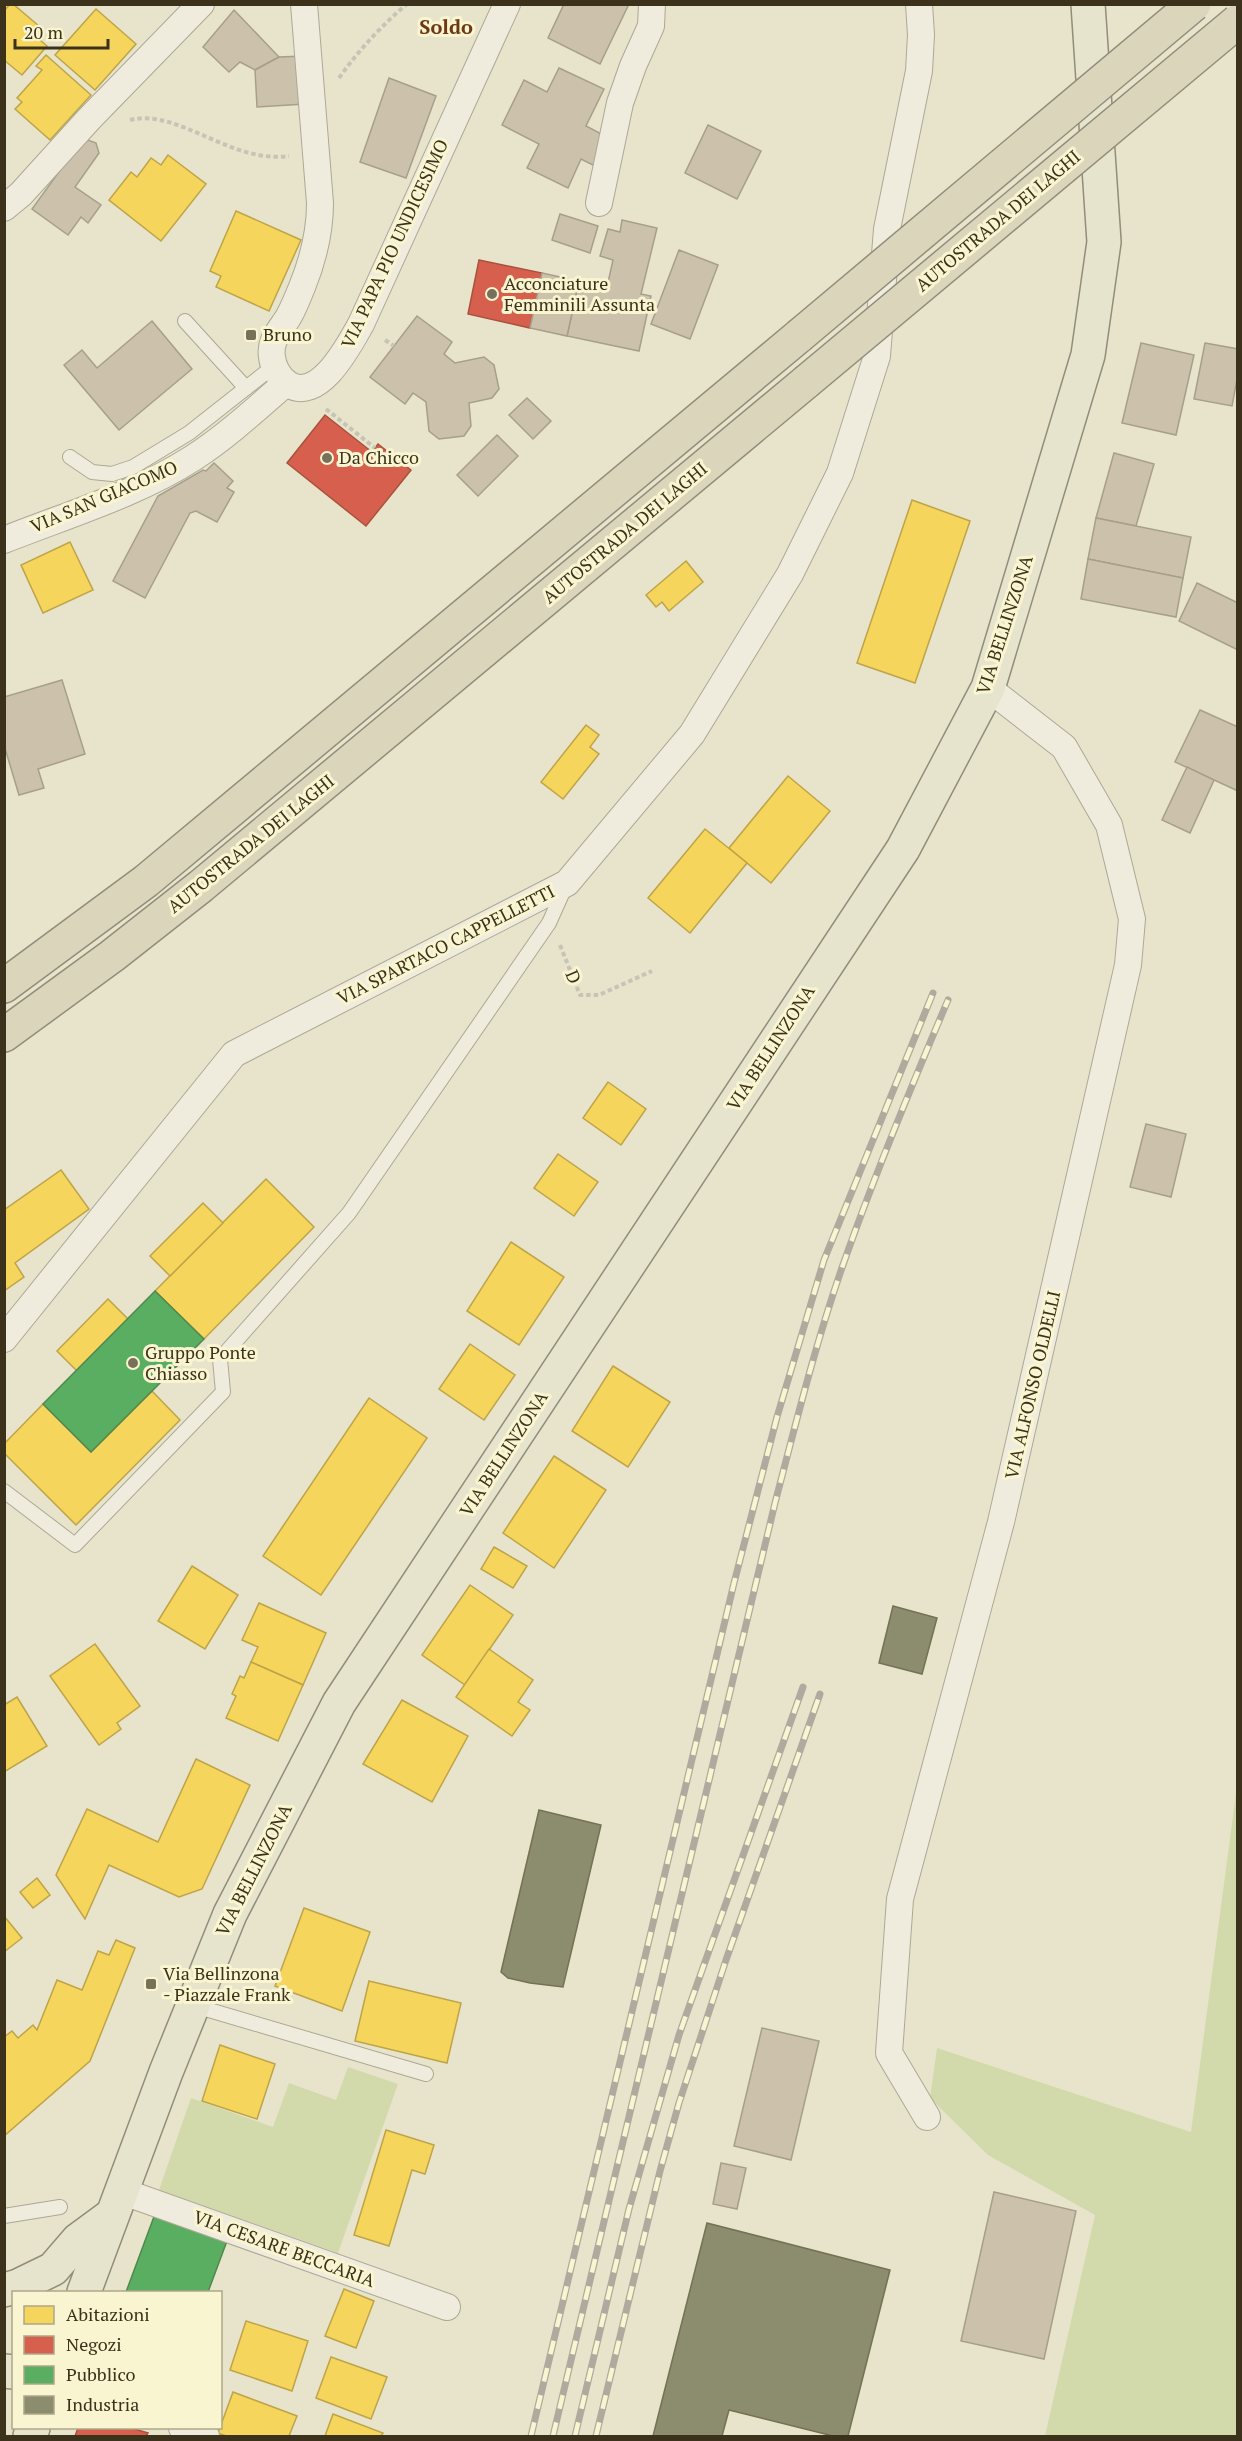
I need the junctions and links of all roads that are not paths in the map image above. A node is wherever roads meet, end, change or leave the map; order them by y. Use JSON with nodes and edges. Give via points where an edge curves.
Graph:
{"nodes":[{"id":1,"x":201,"y":4,"type":"edge"},
{"id":2,"x":304,"y":4,"type":"edge"},
{"id":3,"x":507,"y":4,"type":"edge"},
{"id":4,"x":652,"y":4,"type":"edge"},
{"id":5,"x":919,"y":4,"type":"edge"},
{"id":6,"x":1088,"y":4,"type":"edge"},
{"id":7,"x":1194,"y":4,"type":"edge"},
{"id":8,"x":1238,"y":21,"type":"edge"},
{"id":9,"x":599,"y":202,"type":"dead end"},
{"id":10,"x":4,"y":208,"type":"edge"},
{"id":11,"x":185,"y":321,"type":"dead end"},
{"id":12,"x":280,"y":375,"type":"junction"},
{"id":13,"x":246,"y":388,"type":"junction"},
{"id":14,"x":70,"y":457,"type":"dead end"},
{"id":15,"x":4,"y":540,"type":"edge"},
{"id":16,"x":988,"y":688,"type":"junction"},
{"id":17,"x":567,"y":883,"type":"junction"},
{"id":18,"x":4,"y":986,"type":"edge"},
{"id":19,"x":4,"y":1035,"type":"edge"},
{"id":20,"x":4,"y":1339,"type":"edge"},
{"id":21,"x":4,"y":1491,"type":"edge"},
{"id":22,"x":192,"y":2005,"type":"junction"},
{"id":23,"x":426,"y":2074,"type":"dead end"},
{"id":24,"x":927,"y":2116,"type":"dead end"},
{"id":25,"x":116,"y":2203,"type":"junction"},
{"id":26,"x":60,"y":2207,"type":"dead end"},
{"id":27,"x":4,"y":2216,"type":"edge"},
{"id":28,"x":4,"y":2290,"type":"edge"},
{"id":29,"x":84,"y":2291,"type":"edge"},
{"id":30,"x":447,"y":2307,"type":"dead end"},
{"id":31,"x":187,"y":2429,"type":"edge"},
{"id":32,"x":206,"y":2436,"type":"edge"}],
"edges":[{"from":1,"to":10,"type":"street"},
{"from":2,"to":12,"type":"street","via":[[320,212],[315,251],[290,315],[272,347]]},
{"from":3,"to":12,"type":"street","name":"VIA PAPA PIO UNDICESIMO","via":[[346,351],[319,382],[302,388]]},
{"from":4,"to":9,"type":"street","via":[[651,26],[620,103]]},
{"from":5,"to":17,"type":"street","name":"VIA SPARTACO CAPPELLETTI","via":[[919,71],[887,229],[877,357],[840,473],[790,574],[692,734]]},
{"from":6,"to":16,"type":"main road","name":"VIA BELLINZONA","via":[[1104,242],[1088,355]]},
{"from":7,"to":18,"type":"highway","name":"AUTOSTRADA DEI LAGHI","bridge":true,"via":[[146,881]]},
{"from":8,"to":19,"type":"highway","name":"AUTOSTRADA DEI LAGHI","bridge":true,"via":[[201,886]]},
{"from":11,"to":13,"type":"lane"},
{"from":12,"to":13,"type":"lane"},
{"from":12,"to":15,"type":"street","name":"VIA SAN GIACOMO","via":[[221,438],[192,459],[133,489]]},
{"from":13,"to":14,"type":"lane","via":[[189,433],[134,467],[112,474],[92,472]]},
{"from":16,"to":22,"type":"main road","name":"VIA BELLINZONA","via":[[903,849],[339,1703],[230,1914]]},
{"from":16,"to":24,"type":"street","name":"VIA ALFONSO OLDELLI","via":[[1064,747],[1109,825],[1132,918],[1128,965],[1004,1511],[900,1899],[889,2053]]},
{"from":17,"to":20,"type":"street","name":"VIA SPARTACO CAPPELLETTI","via":[[234,1054]]},
{"from":17,"to":21,"type":"lane","via":[[549,923],[349,1213],[220,1359],[223,1392],[215,1401],[75,1545]]},
{"from":22,"to":23,"type":"lane"},
{"from":22,"to":25,"type":"main road","name":"VIA BELLINZONA"},
{"from":25,"to":28,"type":"main road","via":[[53,2269]]},
{"from":25,"to":29,"type":"main road","name":"VIA BELLINZONA"},
{"from":25,"to":30,"type":"street","name":"VIA CESARE BECCARIA"},
{"from":26,"to":27,"type":"lane"},
{"from":31,"to":32,"type":"street"}]}
